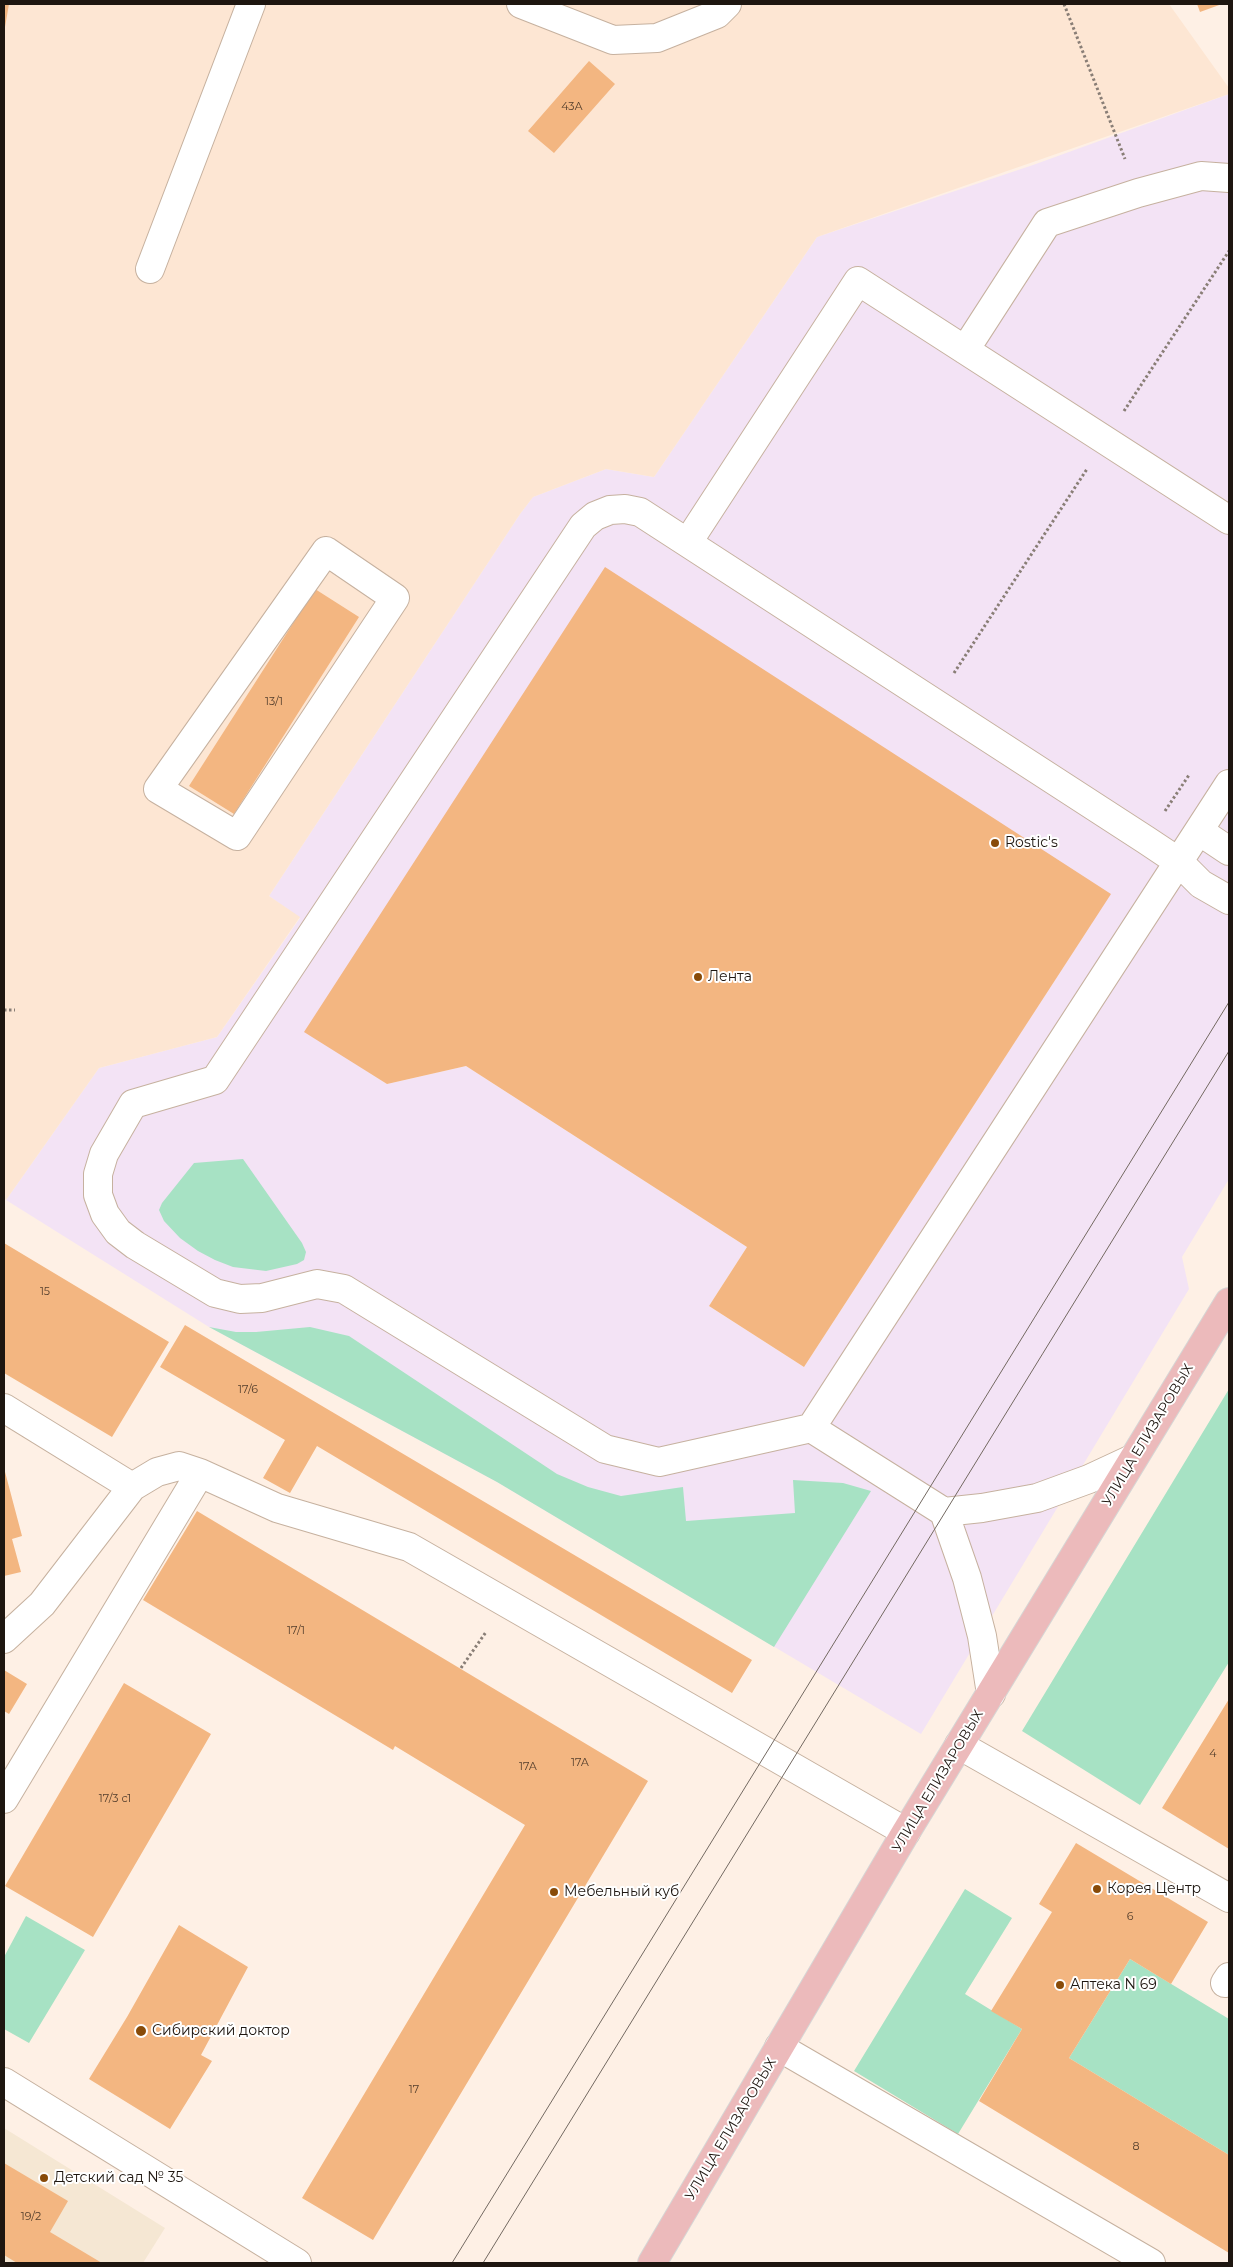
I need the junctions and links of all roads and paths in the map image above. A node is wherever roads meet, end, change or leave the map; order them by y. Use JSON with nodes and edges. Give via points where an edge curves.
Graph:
{"nodes":[{"id":1,"x":251,"y":4,"type":"edge"},
{"id":2,"x":521,"y":4,"type":"edge"},
{"id":3,"x":726,"y":4,"type":"edge"},
{"id":4,"x":1064,"y":4,"type":"edge"},
{"id":5,"x":1229,"y":178,"type":"edge"},
{"id":6,"x":1138,"y":192,"type":"junction"},
{"id":7,"x":1229,"y":250,"type":"edge"},
{"id":8,"x":150,"y":269,"type":"dead end"},
{"id":9,"x":965,"y":350,"type":"junction"},
{"id":10,"x":1105,"y":440,"type":"junction"},
{"id":11,"x":1229,"y":520,"type":"edge"},
{"id":12,"x":688,"y":542,"type":"junction"},
{"id":13,"x":326,"y":551,"type":"joint"},
{"id":14,"x":934,"y":702,"type":"junction"},
{"id":15,"x":1229,"y":785,"type":"edge"},
{"id":16,"x":1199,"y":831,"type":"junction"},
{"id":17,"x":1146,"y":840,"type":"junction"},
{"id":18,"x":1229,"y":851,"type":"edge"},
{"id":19,"x":1179,"y":862,"type":"junction"},
{"id":20,"x":1229,"y":900,"type":"edge"},
{"id":21,"x":4,"y":1010,"type":"edge"},
{"id":22,"x":14,"y":1010,"type":"dead end"},
{"id":23,"x":1229,"y":1302,"type":"edge"},
{"id":24,"x":4,"y":1408,"type":"edge"},
{"id":25,"x":811,"y":1428,"type":"junction"},
{"id":26,"x":1132,"y":1459,"type":"junction"},
{"id":27,"x":200,"y":1473,"type":"junction"},
{"id":28,"x":132,"y":1486,"type":"junction"},
{"id":29,"x":944,"y":1512,"type":"junction"},
{"id":30,"x":505,"y":1603,"type":"junction"},
{"id":31,"x":4,"y":1639,"type":"edge"},
{"id":32,"x":460,"y":1668,"type":"dead end"},
{"id":33,"x":991,"y":1694,"type":"junction"},
{"id":34,"x":959,"y":1745,"type":"junction"},
{"id":35,"x":4,"y":1799,"type":"edge"},
{"id":36,"x":906,"y":1832,"type":"junction"},
{"id":37,"x":1229,"y":1898,"type":"edge"},
{"id":38,"x":780,"y":2047,"type":"junction"},
{"id":39,"x":4,"y":2082,"type":"edge"},
{"id":40,"x":297,"y":2263,"type":"edge"},
{"id":41,"x":652,"y":2263,"type":"edge"},
{"id":42,"x":1151,"y":2263,"type":"edge"}],
"edges":[{"from":1,"to":8,"type":"lane"},
{"from":2,"to":3,"type":"lane","via":[[613,40],[657,38],[718,14]]},
{"from":4,"to":6,"type":"path"},
{"from":5,"to":6,"type":"lane","via":[[1201,176]]},
{"from":6,"to":9,"type":"lane","via":[[1048,223]]},
{"from":7,"to":10,"type":"path"},
{"from":9,"to":10,"type":"lane"},
{"from":9,"to":12,"type":"lane","via":[[858,281]]},
{"from":10,"to":11,"type":"lane"},
{"from":10,"to":14,"type":"path"},
{"from":12,"to":14,"type":"lane"},
{"from":12,"to":25,"type":"lane","via":[[640,512],[625,509],[595,516],[583,526],[215,1080],[133,1104],[104,1154],[98,1174],[98,1195],[105,1214],[118,1232],[215,1293],[240,1299],[262,1298],[317,1284],[344,1289],[605,1449],[659,1462]]},
{"from":13,"to":13,"type":"lane","via":[[158,789],[237,836],[395,598]]},
{"from":14,"to":17,"type":"lane"},
{"from":15,"to":16,"type":"lane"},
{"from":15,"to":17,"type":"path","via":[[1195,766]]},
{"from":16,"to":18,"type":"lane"},
{"from":16,"to":19,"type":"lane"},
{"from":17,"to":19,"type":"lane"},
{"from":19,"to":20,"type":"lane","via":[[1201,884]]},
{"from":19,"to":25,"type":"lane"},
{"from":21,"to":22,"type":"path"},
{"from":23,"to":26,"type":"main road","name":"УЛИЦА ЕЛИЗАРОВЫХ"},
{"from":24,"to":28,"type":"lane"},
{"from":25,"to":29,"type":"lane"},
{"from":26,"to":29,"type":"lane","via":[[1037,1498]]},
{"from":26,"to":33,"type":"main road","name":"УЛИЦА ЕЛИЗАРОВЫХ"},
{"from":27,"to":28,"type":"lane","via":[[179,1466],[156,1472]]},
{"from":27,"to":30,"type":"lane","via":[[277,1508],[408,1547]]},
{"from":27,"to":35,"type":"lane"},
{"from":28,"to":31,"type":"lane","via":[[42,1604]]},
{"from":29,"to":33,"type":"lane","via":[[970,1588]]},
{"from":30,"to":32,"type":"path"},
{"from":30,"to":36,"type":"lane"},
{"from":33,"to":34,"type":"main road","name":"УЛИЦА ЕЛИЗАРОВЫХ"},
{"from":34,"to":36,"type":"main road","name":"УЛИЦА ЕЛИЗАРОВЫХ"},
{"from":34,"to":37,"type":"lane"},
{"from":36,"to":38,"type":"main road","name":"УЛИЦА ЕЛИЗАРОВЫХ"},
{"from":38,"to":41,"type":"main road","name":"УЛИЦА ЕЛИЗАРОВЫХ"},
{"from":38,"to":42,"type":"lane"},
{"from":39,"to":40,"type":"lane"}]}
